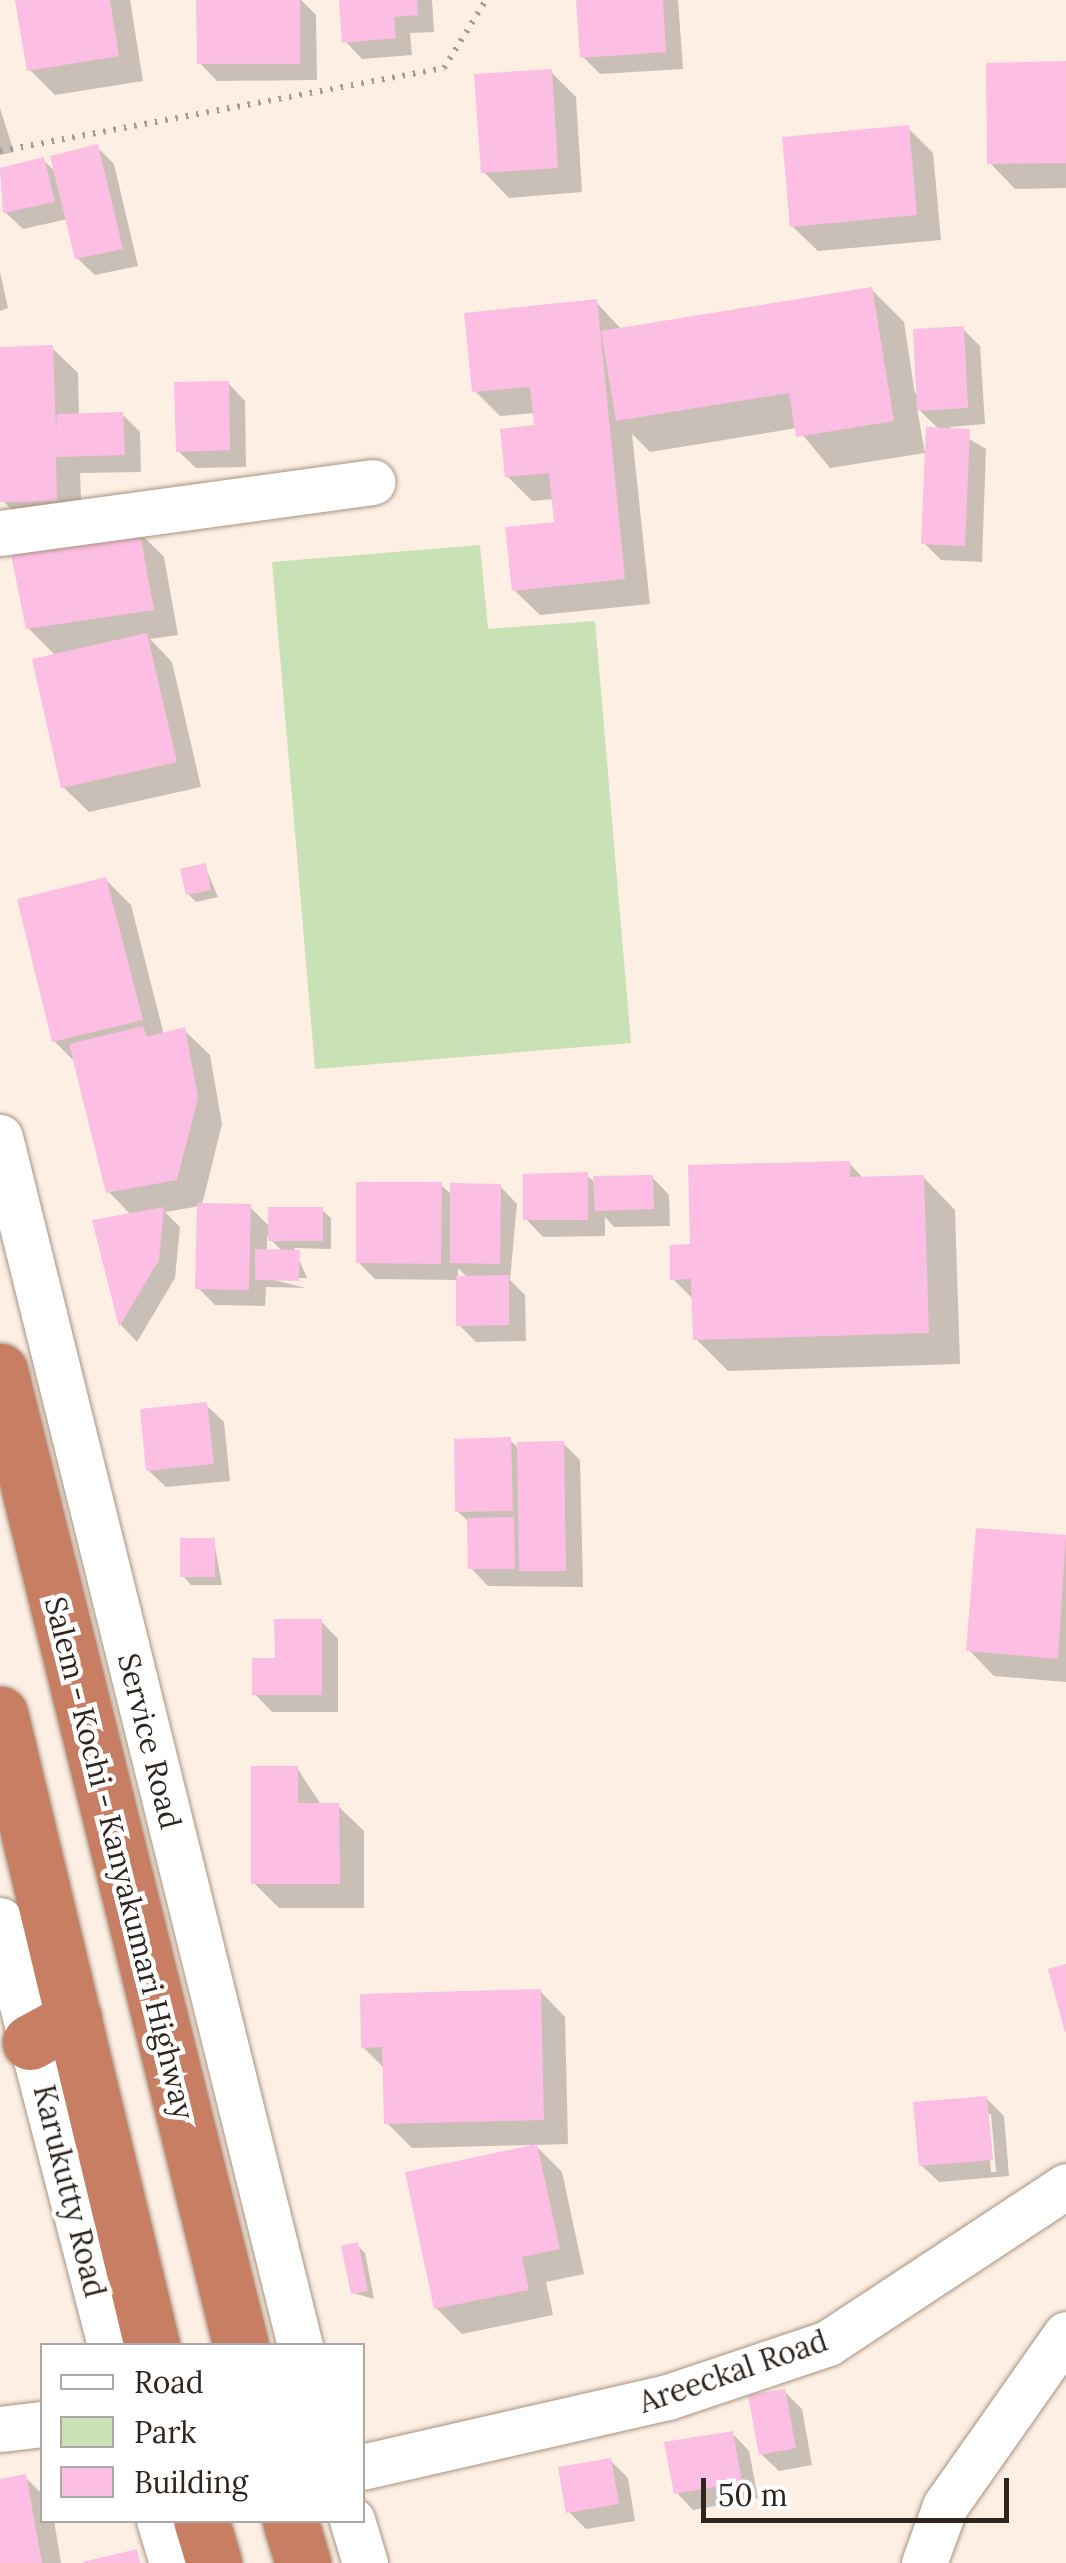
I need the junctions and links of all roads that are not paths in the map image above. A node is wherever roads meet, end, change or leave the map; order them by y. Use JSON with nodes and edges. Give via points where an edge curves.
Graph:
{"nodes":[{"id":1,"x":373,"y":482,"type":"dead end"},
{"id":2,"x":0,"y":532,"type":"edge"},
{"id":3,"x":0,"y":1137,"type":"edge"},
{"id":4,"x":0,"y":1371,"type":"edge"},
{"id":5,"x":0,"y":1714,"type":"edge"},
{"id":6,"x":0,"y":1920,"type":"edge"},
{"id":7,"x":52,"y":2030,"type":"junction"},
{"id":8,"x":1066,"y":2186,"type":"edge"},
{"id":9,"x":1066,"y":2334,"type":"edge"},
{"id":10,"x":109,"y":2343,"type":"edge"},
{"id":11,"x":151,"y":2343,"type":"edge"},
{"id":12,"x":240,"y":2343,"type":"edge"},
{"id":13,"x":299,"y":2343,"type":"edge"},
{"id":14,"x":40,"y":2424,"type":"edge"},
{"id":15,"x":0,"y":2429,"type":"edge"},
{"id":16,"x":365,"y":2467,"type":"edge"},
{"id":17,"x":161,"y":2523,"type":"edge"},
{"id":18,"x":202,"y":2523,"type":"edge"},
{"id":19,"x":291,"y":2523,"type":"edge"},
{"id":20,"x":353,"y":2523,"type":"edge"},
{"id":21,"x":172,"y":2563,"type":"edge"},
{"id":22,"x":214,"y":2563,"type":"edge"},
{"id":23,"x":302,"y":2563,"type":"edge"},
{"id":24,"x":365,"y":2563,"type":"edge"},
{"id":25,"x":924,"y":2563,"type":"edge"}],
"edges":[{"from":1,"to":2,"type":"street"},
{"from":3,"to":13,"type":"street","name":"Service Road"},
{"from":4,"to":12,"type":"highway","name":"Salem - Kochi - Kanyakumari Highway"},
{"from":5,"to":7,"type":"highway"},
{"from":6,"to":7,"type":"street","name":"Karukutty Road"},
{"from":7,"to":10,"type":"street","name":"Karukutty Road"},
{"from":7,"to":11,"type":"highway"},
{"from":8,"to":16,"type":"street","name":"Areeckal Road","via":[[828,2342],[668,2397]]},
{"from":9,"to":25,"type":"street","via":[[945,2506]]},
{"from":14,"to":15,"type":"street"},
{"from":17,"to":21,"type":"street"},
{"from":18,"to":22,"type":"highway"},
{"from":19,"to":23,"type":"highway"},
{"from":20,"to":24,"type":"street"}]}
